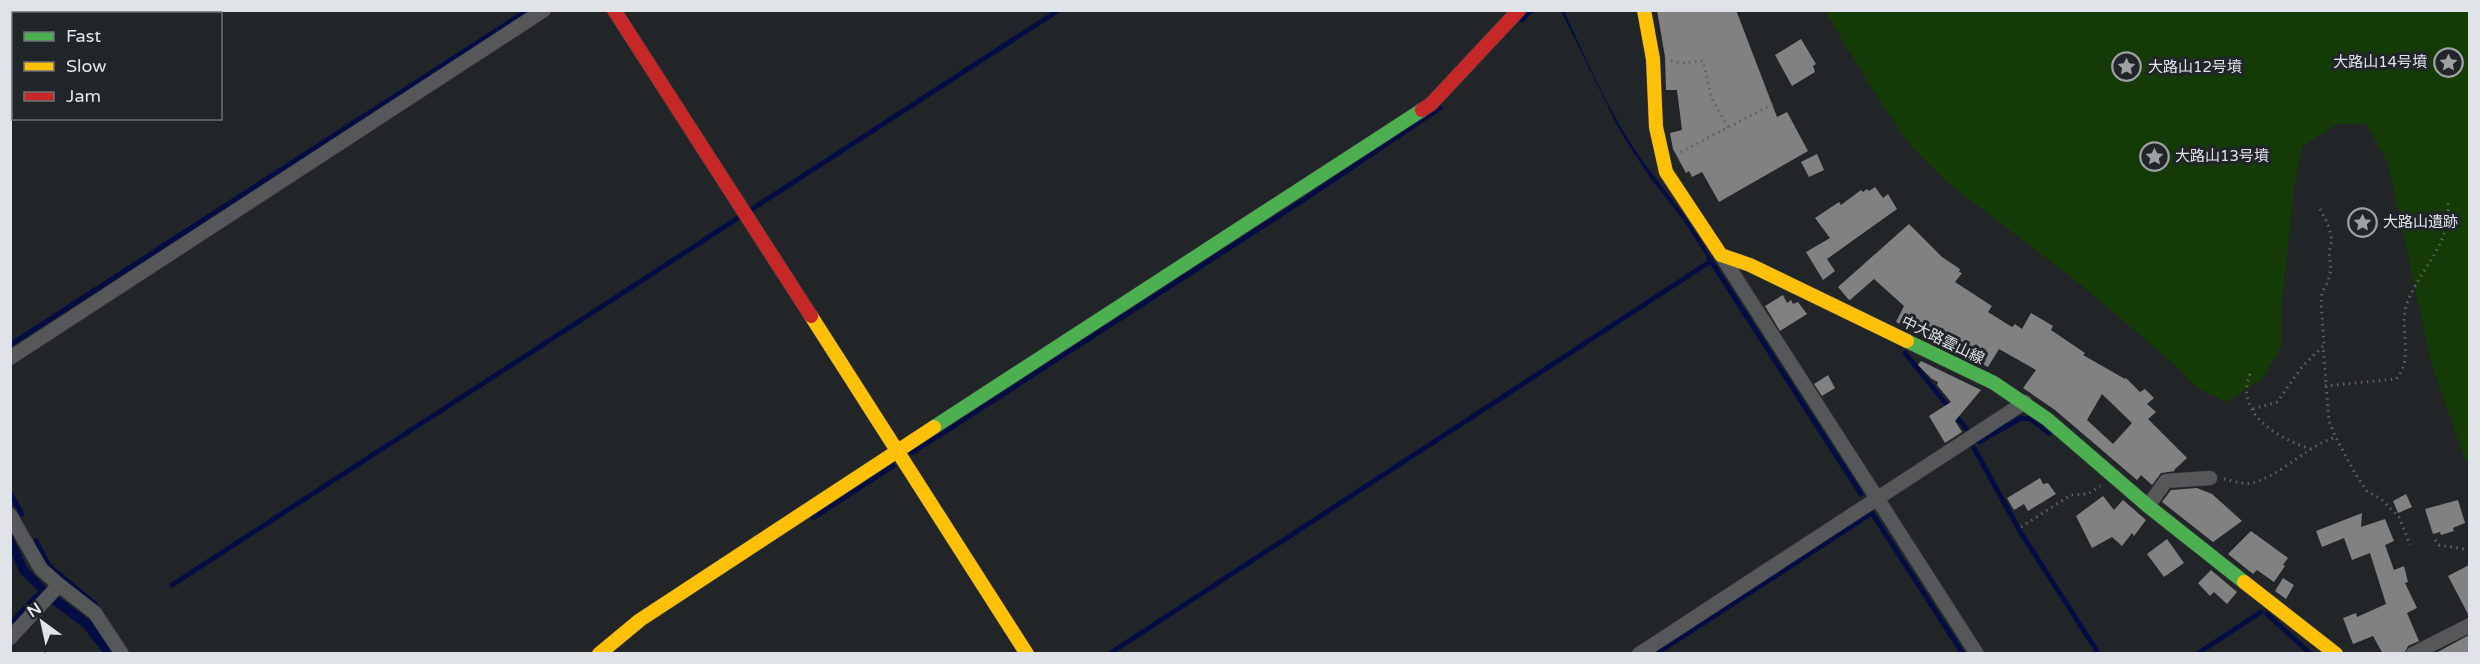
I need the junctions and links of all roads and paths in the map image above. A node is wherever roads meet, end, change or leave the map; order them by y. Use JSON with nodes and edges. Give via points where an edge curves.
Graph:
{"nodes":[{"id":1,"x":544,"y":10,"type":"edge"},
{"id":2,"x":614,"y":10,"type":"edge"},
{"id":3,"x":1519,"y":10,"type":"edge"},
{"id":4,"x":1644,"y":10,"type":"edge"},
{"id":5,"x":1653,"y":59,"type":"junction"},
{"id":6,"x":1775,"y":103,"type":"dead end"},
{"id":7,"x":1728,"y":127,"type":"junction"},
{"id":8,"x":1665,"y":160,"type":"junction"},
{"id":9,"x":2448,"y":203,"type":"dead end"},
{"id":10,"x":2320,"y":209,"type":"dead end"},
{"id":11,"x":1721,"y":255,"type":"junction"},
{"id":12,"x":2324,"y":345,"type":"dead end"},
{"id":13,"x":10,"y":358,"type":"edge"},
{"id":14,"x":2250,"y":374,"type":"dead end"},
{"id":15,"x":2325,"y":386,"type":"junction"},
{"id":16,"x":2025,"y":402,"type":"junction"},
{"id":17,"x":2253,"y":410,"type":"junction"},
{"id":18,"x":2336,"y":437,"type":"junction"},
{"id":19,"x":2312,"y":449,"type":"junction"},
{"id":20,"x":897,"y":451,"type":"junction"},
{"id":21,"x":2211,"y":478,"type":"joint"},
{"id":22,"x":2103,"y":483,"type":"dead end"},
{"id":23,"x":1877,"y":498,"type":"junction"},
{"id":24,"x":2148,"y":506,"type":"junction"},
{"id":25,"x":10,"y":515,"type":"edge"},
{"id":26,"x":2021,"y":527,"type":"dead end"},
{"id":27,"x":2435,"y":540,"type":"dead end"},
{"id":28,"x":2410,"y":545,"type":"dead end"},
{"id":29,"x":2469,"y":550,"type":"edge"},
{"id":30,"x":59,"y":585,"type":"junction"},
{"id":31,"x":2469,"y":625,"type":"edge"},
{"id":32,"x":10,"y":638,"type":"edge"},
{"id":33,"x":122,"y":654,"type":"edge"},
{"id":34,"x":599,"y":654,"type":"edge"},
{"id":35,"x":1027,"y":654,"type":"edge"},
{"id":36,"x":1639,"y":654,"type":"edge"},
{"id":37,"x":1977,"y":654,"type":"edge"},
{"id":38,"x":2336,"y":654,"type":"edge"},
{"id":39,"x":2413,"y":654,"type":"edge"}],
"edges":[{"from":1,"to":13,"type":"street"},
{"from":2,"to":20,"type":"main road"},
{"from":3,"to":20,"type":"main road","via":[[1431,105]]},
{"from":4,"to":5,"type":"main road"},
{"from":5,"to":7,"type":"path","via":[[1703,61],[1712,99]]},
{"from":5,"to":8,"type":"main road","via":[[1656,127]]},
{"from":6,"to":7,"type":"path"},
{"from":7,"to":8,"type":"path"},
{"from":8,"to":11,"type":"main road","via":[[1666,172]]},
{"from":9,"to":15,"type":"path","via":[[2449,217],[2439,249],[2407,304],[2402,373],[2396,379]]},
{"from":10,"to":12,"type":"path","via":[[2332,240],[2331,269],[2321,302]]},
{"from":11,"to":16,"type":"main road","name":"中大路雲山線","via":[[1994,383]]},
{"from":11,"to":23,"type":"street"},
{"from":14,"to":17,"type":"path","via":[[2246,395]]},
{"from":15,"to":17,"type":"path","via":[[2323,346],[2277,402]]},
{"from":15,"to":18,"type":"path","via":[[2329,421]]},
{"from":16,"to":23,"type":"street"},
{"from":16,"to":24,"type":"main road","name":"中大路雲山線"},
{"from":17,"to":19,"type":"path","via":[[2259,422],[2290,443]]},
{"from":18,"to":19,"type":"path"},
{"from":18,"to":28,"type":"path","via":[[2367,491],[2399,517]]},
{"from":19,"to":21,"type":"path","via":[[2295,462],[2251,483]]},
{"from":20,"to":34,"type":"main road","via":[[640,620]]},
{"from":20,"to":35,"type":"main road"},
{"from":21,"to":24,"type":"street","via":[[2166,481]]},
{"from":22,"to":26,"type":"path","via":[[2094,491],[2071,495]]},
{"from":23,"to":36,"type":"street"},
{"from":23,"to":37,"type":"street"},
{"from":24,"to":38,"type":"main road","name":"中大路雲山線"},
{"from":25,"to":30,"type":"street","via":[[41,569]]},
{"from":27,"to":29,"type":"path","via":[[2439,545]]},
{"from":30,"to":32,"type":"street"},
{"from":30,"to":33,"type":"street","via":[[95,613]]},
{"from":31,"to":39,"type":"street"}]}
